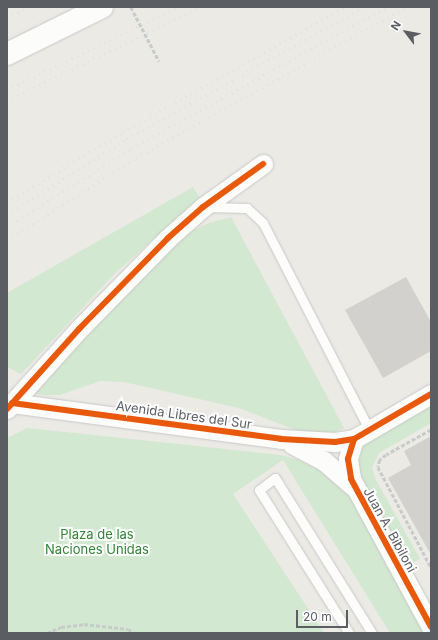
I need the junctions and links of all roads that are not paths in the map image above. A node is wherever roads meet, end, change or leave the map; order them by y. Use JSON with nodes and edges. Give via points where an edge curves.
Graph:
{"nodes":[{"id":1,"x":102,"y":7,"type":"edge"},
{"id":2,"x":7,"y":54,"type":"edge"},
{"id":3,"x":263,"y":164,"type":"dead end"},
{"id":4,"x":203,"y":207,"type":"junction"},
{"id":5,"x":431,"y":394,"type":"edge"},
{"id":6,"x":10,"y":406,"type":"edge"},
{"id":7,"x":362,"y":434,"type":"junction"},
{"id":8,"x":282,"y":439,"type":"junction"},
{"id":9,"x":354,"y":488,"type":"junction"},
{"id":10,"x":431,"y":627,"type":"edge"},
{"id":11,"x":349,"y":633,"type":"edge"},
{"id":12,"x":372,"y":633,"type":"edge"}],
"edges":[{"from":1,"to":2,"type":"street"},
{"from":3,"to":4,"type":"street"},
{"from":4,"to":6,"type":"street","via":[[129,275]]},
{"from":4,"to":7,"type":"lane","via":[[247,208],[263,223]]},
{"from":5,"to":7,"type":"street"},
{"from":6,"to":8,"type":"street","name":"Avenida Libres del Sur"},
{"from":7,"to":8,"type":"street","name":"Avenida Libres del Sur","via":[[335,442]]},
{"from":7,"to":9,"type":"street","name":"Juan A. Bibiloni","via":[[348,459]]},
{"from":8,"to":9,"type":"street","name":"Avenida Libres del Sur","via":[[324,461]]},
{"from":9,"to":10,"type":"street","name":"Juan A. Bibiloni"},
{"from":11,"to":12,"type":"lane","via":[[259,490],[275,478]]}]}
